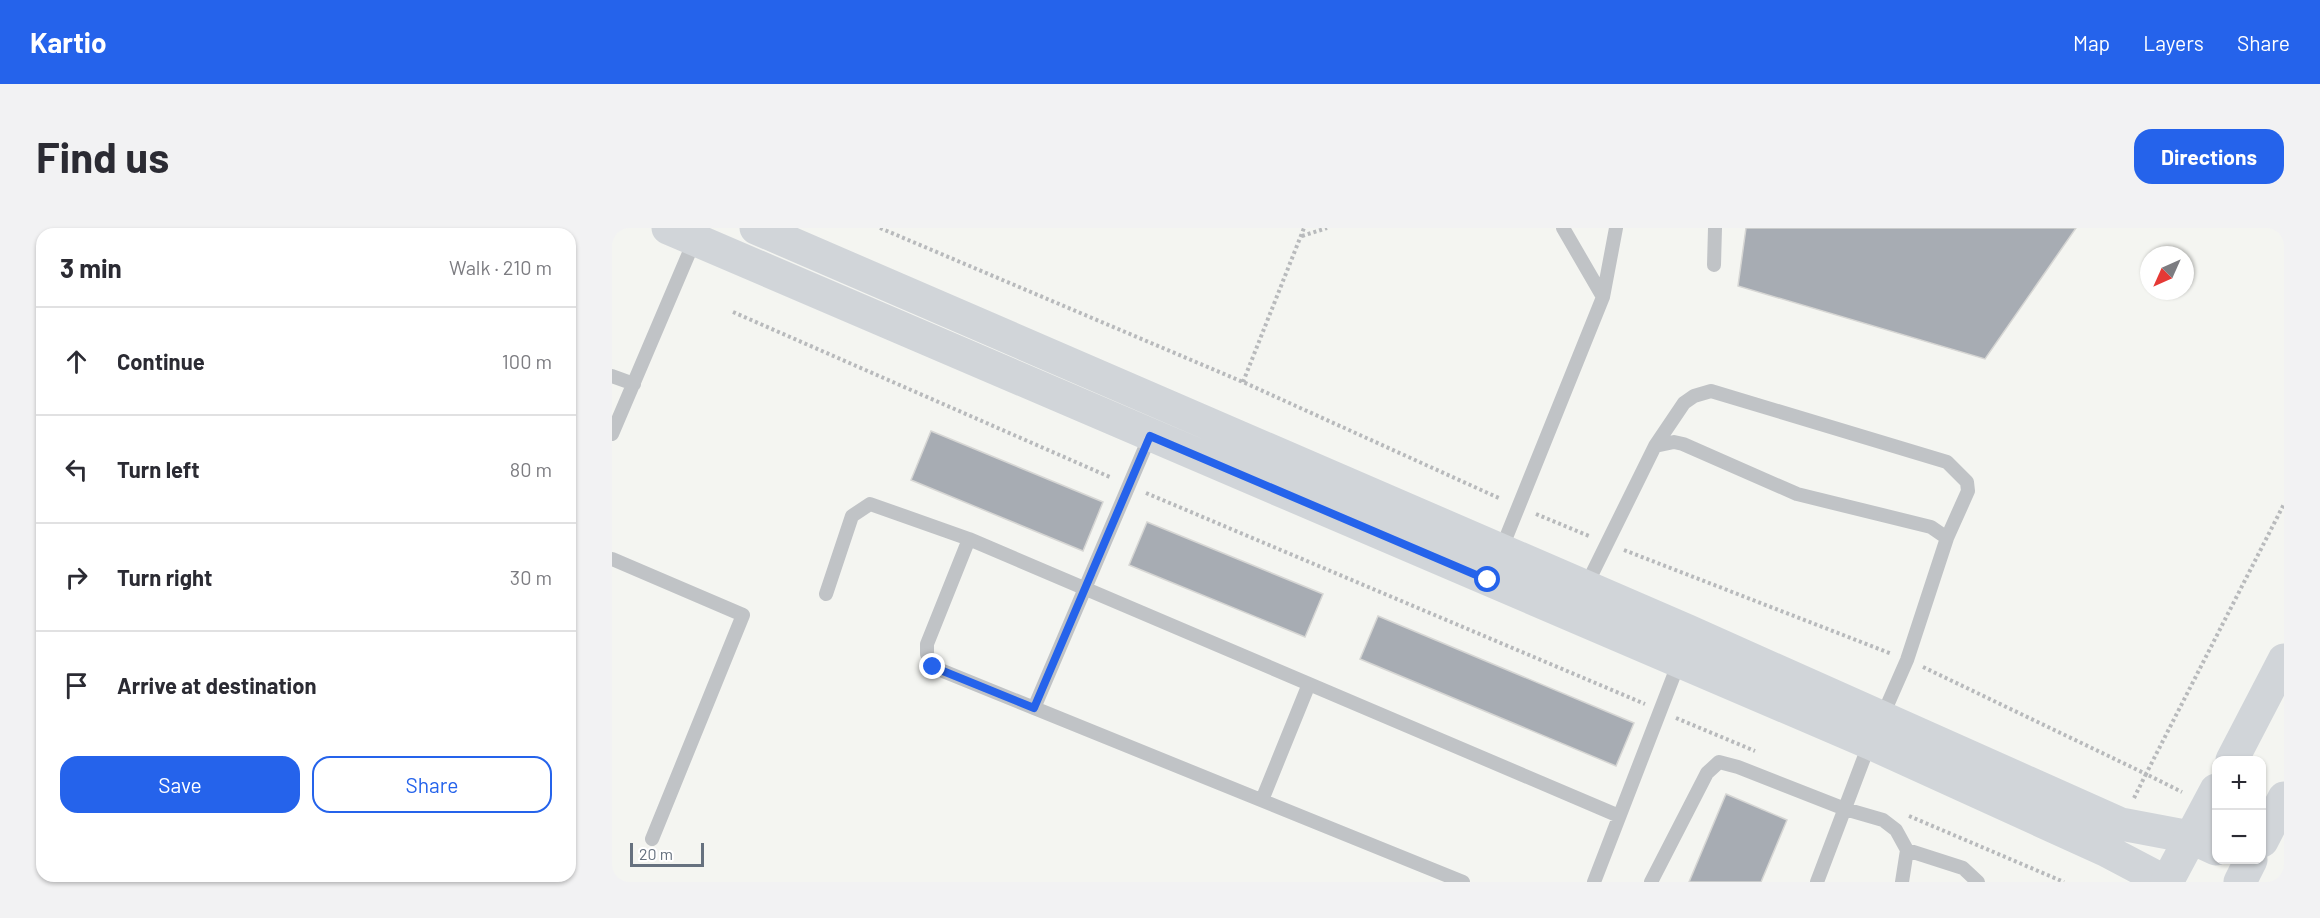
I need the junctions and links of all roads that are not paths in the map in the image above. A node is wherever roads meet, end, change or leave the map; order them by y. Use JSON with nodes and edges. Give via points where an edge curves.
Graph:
{"nodes":[{"id":1,"x":756,"y":228,"type":"edge"},
{"id":2,"x":795,"y":228,"type":"edge"},
{"id":3,"x":1563,"y":228,"type":"edge"},
{"id":4,"x":1616,"y":228,"type":"edge"},
{"id":5,"x":1715,"y":228,"type":"edge"},
{"id":6,"x":682,"y":234,"type":"edge"},
{"id":7,"x":816,"y":254,"type":"junction"},
{"id":8,"x":1714,"y":265,"type":"dead end"},
{"id":9,"x":1603,"y":297,"type":"junction"},
{"id":10,"x":612,"y":376,"type":"edge"},
{"id":11,"x":634,"y":384,"type":"junction"},
{"id":12,"x":612,"y":434,"type":"edge"},
{"id":13,"x":1150,"y":436,"type":"junction"},
{"id":14,"x":1655,"y":446,"type":"junction"},
{"id":15,"x":1947,"y":538,"type":"junction"},
{"id":16,"x":969,"y":539,"type":"junction"},
{"id":17,"x":612,"y":559,"type":"edge"},
{"id":18,"x":1495,"y":565,"type":"junction"},
{"id":19,"x":1083,"y":588,"type":"junction"},
{"id":20,"x":826,"y":594,"type":"dead end"},
{"id":21,"x":1579,"y":601,"type":"junction"},
{"id":22,"x":2284,"y":660,"type":"edge"},
{"id":23,"x":1679,"y":662,"type":"junction"},
{"id":24,"x":1309,"y":684,"type":"junction"},
{"id":25,"x":1034,"y":708,"type":"junction"},
{"id":26,"x":1876,"y":730,"type":"junction"},
{"id":27,"x":2234,"y":756,"type":"edge"},
{"id":28,"x":2284,"y":798,"type":"edge"},
{"id":29,"x":1262,"y":800,"type":"junction"},
{"id":30,"x":1845,"y":809,"type":"junction"},
{"id":31,"x":2212,"y":809,"type":"edge"},
{"id":32,"x":1619,"y":816,"type":"junction"},
{"id":33,"x":2266,"y":830,"type":"edge"},
{"id":34,"x":652,"y":839,"type":"dead end"},
{"id":35,"x":2203,"y":843,"type":"edge"},
{"id":36,"x":1907,"y":850,"type":"junction"},
{"id":37,"x":1463,"y":882,"type":"edge"},
{"id":38,"x":1594,"y":882,"type":"edge"},
{"id":39,"x":1651,"y":882,"type":"edge"},
{"id":40,"x":1817,"y":882,"type":"edge"},
{"id":41,"x":1902,"y":882,"type":"edge"},
{"id":42,"x":1978,"y":882,"type":"edge"},
{"id":43,"x":2166,"y":882,"type":"edge"}],
"edges":[{"from":1,"to":7,"type":"main road"},
{"from":2,"to":7,"type":"main road"},
{"from":3,"to":9,"type":"lane"},
{"from":4,"to":9,"type":"lane"},
{"from":5,"to":8,"type":"lane"},
{"from":6,"to":11,"type":"lane"},
{"from":6,"to":13,"type":"main road"},
{"from":7,"to":18,"type":"main road"},
{"from":9,"to":18,"type":"lane"},
{"from":10,"to":11,"type":"lane"},
{"from":11,"to":12,"type":"lane"},
{"from":13,"to":18,"type":"main road"},
{"from":13,"to":19,"type":"lane"},
{"from":14,"to":15,"type":"lane","via":[[1683,444],[1797,494],[1931,527]]},
{"from":14,"to":15,"type":"lane","via":[[1684,403],[1712,391],[1947,462],[1967,482],[1968,491]]},
{"from":14,"to":21,"type":"lane"},
{"from":15,"to":26,"type":"lane","via":[[1907,660]]},
{"from":16,"to":19,"type":"lane"},
{"from":16,"to":20,"type":"lane","via":[[870,504],[852,516]]},
{"from":16,"to":25,"type":"lane","via":[[930,634],[927,654],[933,667]]},
{"from":17,"to":34,"type":"lane","via":[[743,615]]},
{"from":18,"to":21,"type":"main road"},
{"from":19,"to":24,"type":"lane"},
{"from":19,"to":25,"type":"lane"},
{"from":21,"to":23,"type":"main road"},
{"from":21,"to":26,"type":"main road"},
{"from":22,"to":27,"type":"main road"},
{"from":23,"to":26,"type":"main road"},
{"from":23,"to":32,"type":"lane"},
{"from":24,"to":29,"type":"lane"},
{"from":24,"to":32,"type":"lane"},
{"from":25,"to":29,"type":"lane"},
{"from":26,"to":30,"type":"lane"},
{"from":26,"to":35,"type":"main road","via":[[2121,824]]},
{"from":26,"to":43,"type":"main road"},
{"from":28,"to":33,"type":"main road"},
{"from":29,"to":37,"type":"lane"},
{"from":30,"to":36,"type":"lane","via":[[1883,820],[1896,830]]},
{"from":30,"to":39,"type":"lane","via":[[1719,762],[1707,773]]},
{"from":30,"to":40,"type":"lane"},
{"from":31,"to":35,"type":"main road"},
{"from":32,"to":38,"type":"lane"},
{"from":35,"to":43,"type":"main road"},
{"from":36,"to":41,"type":"lane"},
{"from":36,"to":42,"type":"lane","via":[[1963,868]]}]}
